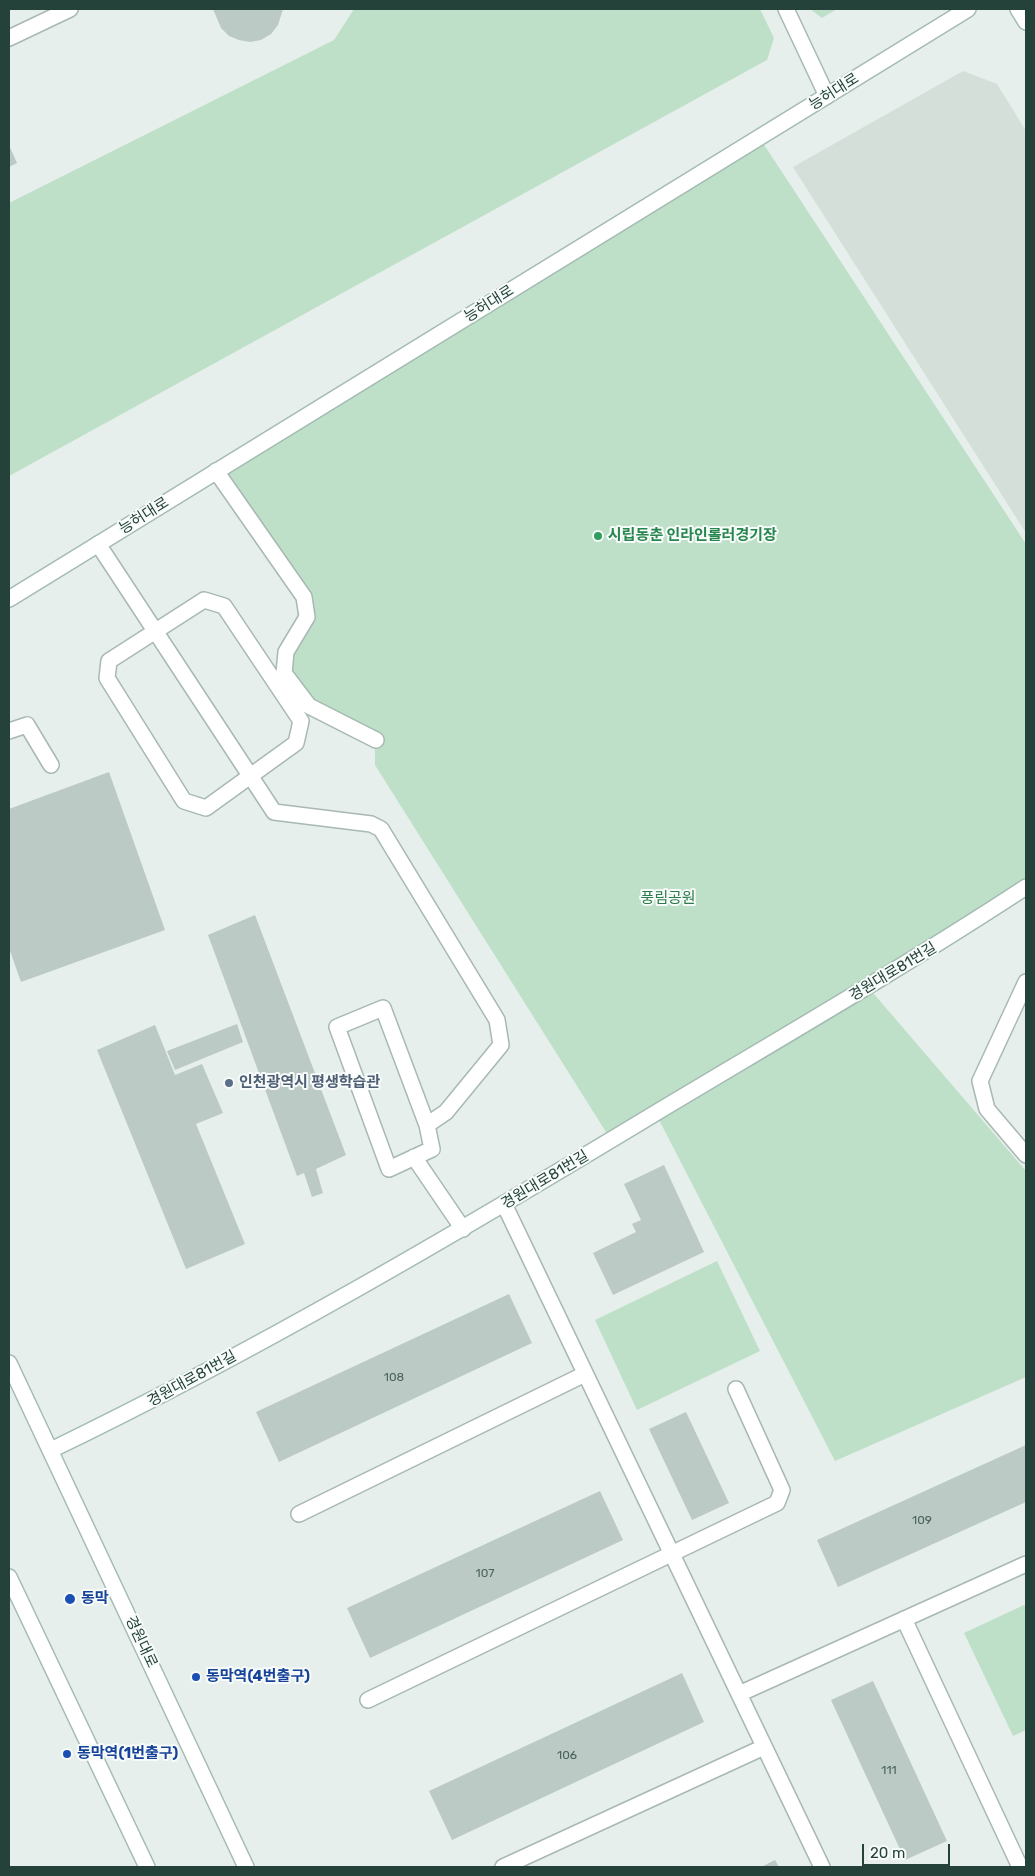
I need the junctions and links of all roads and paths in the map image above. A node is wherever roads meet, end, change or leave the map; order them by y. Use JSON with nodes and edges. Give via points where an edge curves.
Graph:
{"nodes":[{"id":1,"x":70,"y":9,"type":"edge"},
{"id":2,"x":786,"y":9,"type":"edge"},
{"id":3,"x":968,"y":9,"type":"edge"},
{"id":4,"x":1018,"y":9,"type":"edge"},
{"id":5,"x":1026,"y":22,"type":"edge"},
{"id":6,"x":9,"y":38,"type":"edge"},
{"id":7,"x":827,"y":96,"type":"junction"},
{"id":8,"x":216,"y":471,"type":"junction"},
{"id":9,"x":98,"y":544,"type":"junction"},
{"id":10,"x":9,"y":598,"type":"edge"},
{"id":11,"x":156,"y":631,"type":"junction"},
{"id":12,"x":9,"y":731,"type":"edge"},
{"id":13,"x":376,"y":740,"type":"dead end"},
{"id":14,"x":51,"y":765,"type":"dead end"},
{"id":15,"x":252,"y":774,"type":"junction"},
{"id":16,"x":1026,"y":887,"type":"edge"},
{"id":17,"x":1026,"y":982,"type":"edge"},
{"id":18,"x":427,"y":1125,"type":"junction"},
{"id":19,"x":1026,"y":1155,"type":"edge"},
{"id":20,"x":414,"y":1157,"type":"junction"},
{"id":21,"x":504,"y":1204,"type":"junction"},
{"id":22,"x":463,"y":1229,"type":"junction"},
{"id":23,"x":9,"y":1363,"type":"edge"},
{"id":24,"x":585,"y":1374,"type":"junction"},
{"id":25,"x":736,"y":1389,"type":"dead end"},
{"id":26,"x":51,"y":1450,"type":"junction"},
{"id":27,"x":299,"y":1514,"type":"dead end"},
{"id":28,"x":672,"y":1554,"type":"junction"},
{"id":29,"x":1026,"y":1564,"type":"edge"},
{"id":30,"x":9,"y":1577,"type":"edge"},
{"id":31,"x":904,"y":1619,"type":"junction"},
{"id":32,"x":739,"y":1694,"type":"junction"},
{"id":33,"x":368,"y":1700,"type":"dead end"},
{"id":34,"x":764,"y":1747,"type":"junction"},
{"id":35,"x":147,"y":1867,"type":"edge"},
{"id":36,"x":246,"y":1867,"type":"edge"},
{"id":37,"x":504,"y":1867,"type":"edge"},
{"id":38,"x":822,"y":1867,"type":"edge"},
{"id":39,"x":1020,"y":1867,"type":"edge"}],
"edges":[{"from":1,"to":6,"type":"main road"},
{"from":2,"to":7,"type":"main road"},
{"from":3,"to":7,"type":"main road","name":"능허대로"},
{"from":4,"to":5,"type":"main road"},
{"from":7,"to":8,"type":"main road","name":"능허대로"},
{"from":8,"to":9,"type":"main road","name":"능허대로"},
{"from":8,"to":13,"type":"main road","via":[[304,597],[307,617],[286,652],[284,673],[309,706]]},
{"from":9,"to":10,"type":"main road","name":"능허대로"},
{"from":9,"to":11,"type":"main road"},
{"from":11,"to":15,"type":"main road"},
{"from":11,"to":15,"type":"main road","via":[[204,600],[224,606],[301,721],[296,743]]},
{"from":11,"to":15,"type":"main road","via":[[109,661],[107,678],[184,801],[206,808]]},
{"from":12,"to":14,"type":"main road","via":[[27,725]]},
{"from":15,"to":18,"type":"main road","via":[[274,812],[371,824],[381,829],[497,1020],[501,1045],[446,1112]]},
{"from":16,"to":21,"type":"main road","name":"경원대로81번길","via":[[933,948]]},
{"from":17,"to":19,"type":"main road","via":[[980,1082],[987,1109]]},
{"from":18,"to":20,"type":"main road","via":[[432,1149]]},
{"from":18,"to":20,"type":"main road","via":[[383,1008],[338,1027],[389,1168]]},
{"from":20,"to":22,"type":"main road"},
{"from":21,"to":22,"type":"main road","name":"경원대로81번길"},
{"from":21,"to":24,"type":"main road"},
{"from":22,"to":26,"type":"main road","name":"경원대로81번길","via":[[144,1405]]},
{"from":23,"to":26,"type":"main road","name":"경원대로"},
{"from":24,"to":27,"type":"main road"},
{"from":24,"to":28,"type":"main road"},
{"from":25,"to":28,"type":"main road","via":[[782,1490],[777,1503]]},
{"from":26,"to":36,"type":"main road","name":"경원대로"},
{"from":28,"to":32,"type":"main road"},
{"from":28,"to":33,"type":"main road"},
{"from":29,"to":31,"type":"main road"},
{"from":30,"to":35,"type":"main road"},
{"from":31,"to":32,"type":"main road"},
{"from":31,"to":39,"type":"main road"},
{"from":32,"to":34,"type":"main road"},
{"from":34,"to":37,"type":"main road"},
{"from":34,"to":38,"type":"main road"}]}
